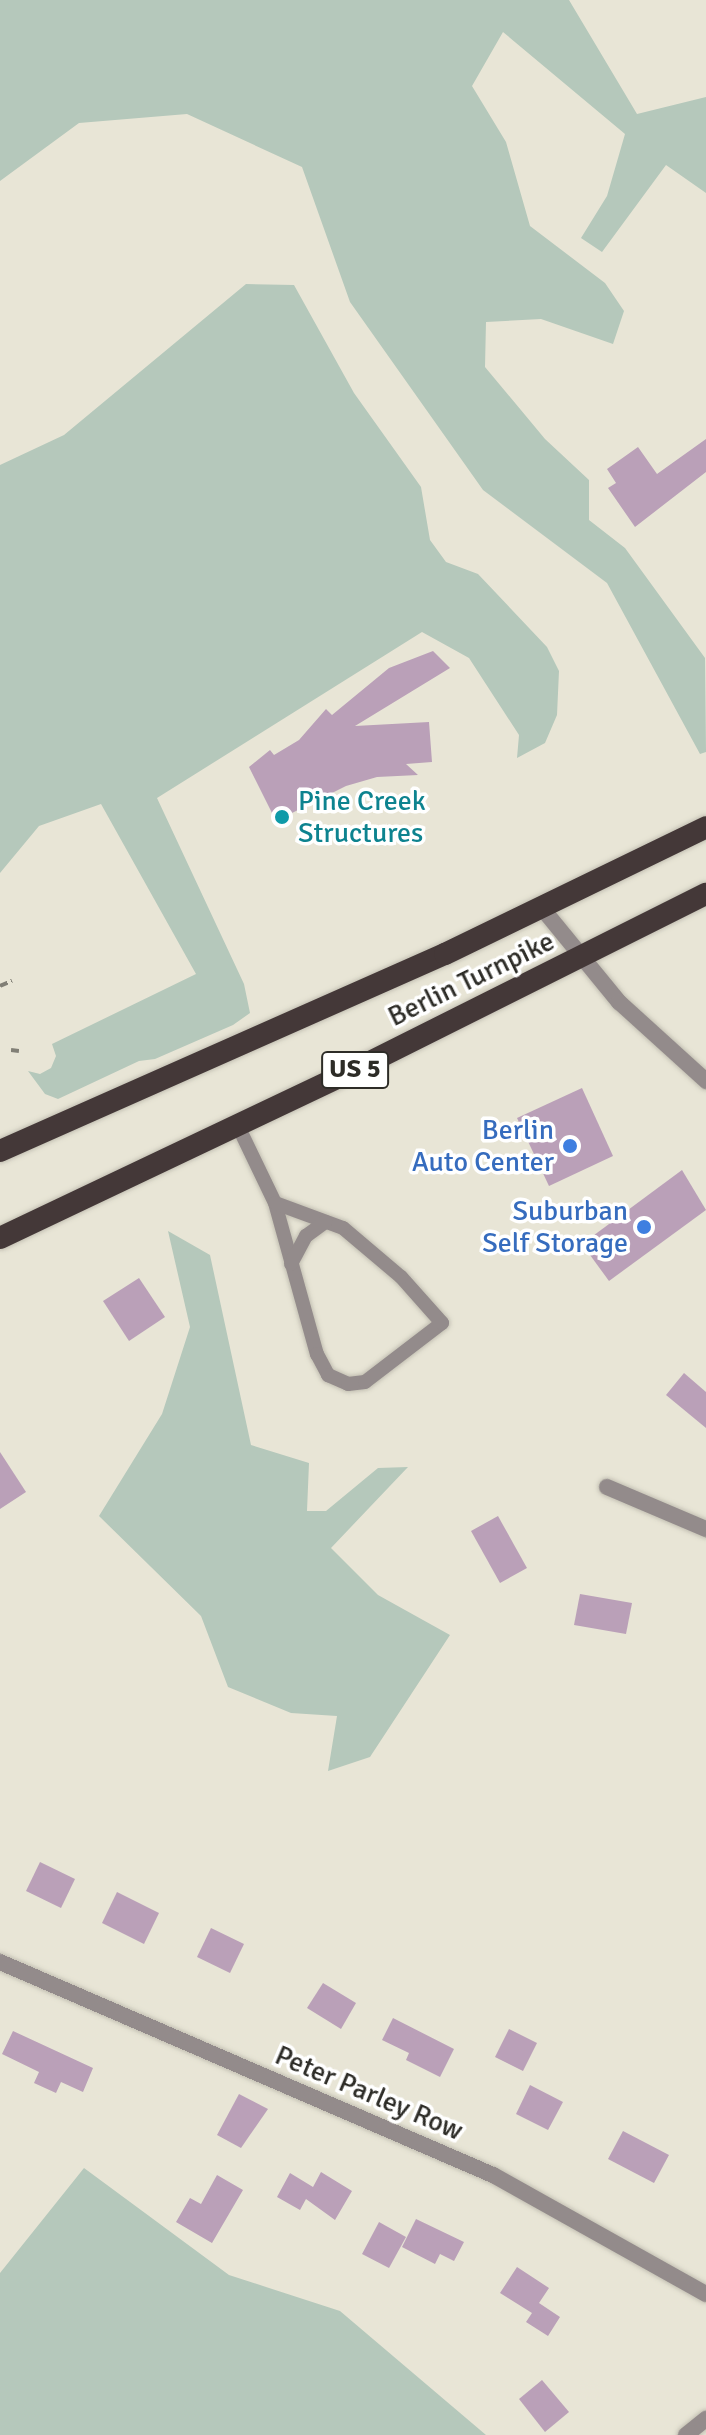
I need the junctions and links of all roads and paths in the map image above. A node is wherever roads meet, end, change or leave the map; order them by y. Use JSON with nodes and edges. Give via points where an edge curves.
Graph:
{"nodes":[{"id":1,"x":706,"y":827,"type":"edge"},
{"id":2,"x":706,"y":894,"type":"edge"},
{"id":3,"x":542,"y":908,"type":"junction"},
{"id":4,"x":581,"y":957,"type":"junction"},
{"id":5,"x":12,"y":981,"type":"dead end"},
{"id":6,"x":0,"y":986,"type":"edge"},
{"id":7,"x":11,"y":1050,"type":"dead end"},
{"id":8,"x":19,"y":1051,"type":"dead end"},
{"id":9,"x":706,"y":1081,"type":"edge"},
{"id":10,"x":238,"y":1126,"type":"junction"},
{"id":11,"x":0,"y":1151,"type":"edge"},
{"id":12,"x":275,"y":1203,"type":"junction"},
{"id":13,"x":325,"y":1222,"type":"junction"},
{"id":14,"x":0,"y":1238,"type":"edge"},
{"id":15,"x":291,"y":1264,"type":"junction"},
{"id":16,"x":607,"y":1487,"type":"dead end"},
{"id":17,"x":706,"y":1529,"type":"edge"},
{"id":18,"x":0,"y":1962,"type":"edge"},
{"id":19,"x":706,"y":2294,"type":"edge"},
{"id":20,"x":706,"y":2419,"type":"edge"},
{"id":21,"x":686,"y":2435,"type":"edge"}],
"edges":[{"from":1,"to":3,"type":"highway","name":"Berlin Turnpike","number":"US 5"},
{"from":2,"to":4,"type":"highway","name":"Berlin Turnpike","number":"US 5"},
{"from":3,"to":4,"type":"street"},
{"from":3,"to":11,"type":"highway","name":"Berlin Turnpike","number":"US 5"},
{"from":4,"to":9,"type":"street","via":[[656,1039]]},
{"from":4,"to":10,"type":"highway","name":"Berlin Turnpike","number":"US 5"},
{"from":5,"to":6,"type":"path"},
{"from":7,"to":8,"type":"path"},
{"from":10,"to":12,"type":"lane"},
{"from":10,"to":14,"type":"highway","name":"Berlin Turnpike","number":"US 5"},
{"from":12,"to":13,"type":"lane"},
{"from":12,"to":15,"type":"lane"},
{"from":13,"to":15,"type":"lane","via":[[306,1236]]},
{"from":13,"to":15,"type":"lane","via":[[361,1241],[442,1323],[365,1382],[348,1384],[328,1375],[317,1354]]},
{"from":16,"to":17,"type":"street"},
{"from":18,"to":19,"type":"street","name":"Peter Parley Row","via":[[493,2175]]},
{"from":20,"to":21,"type":"street"}]}
